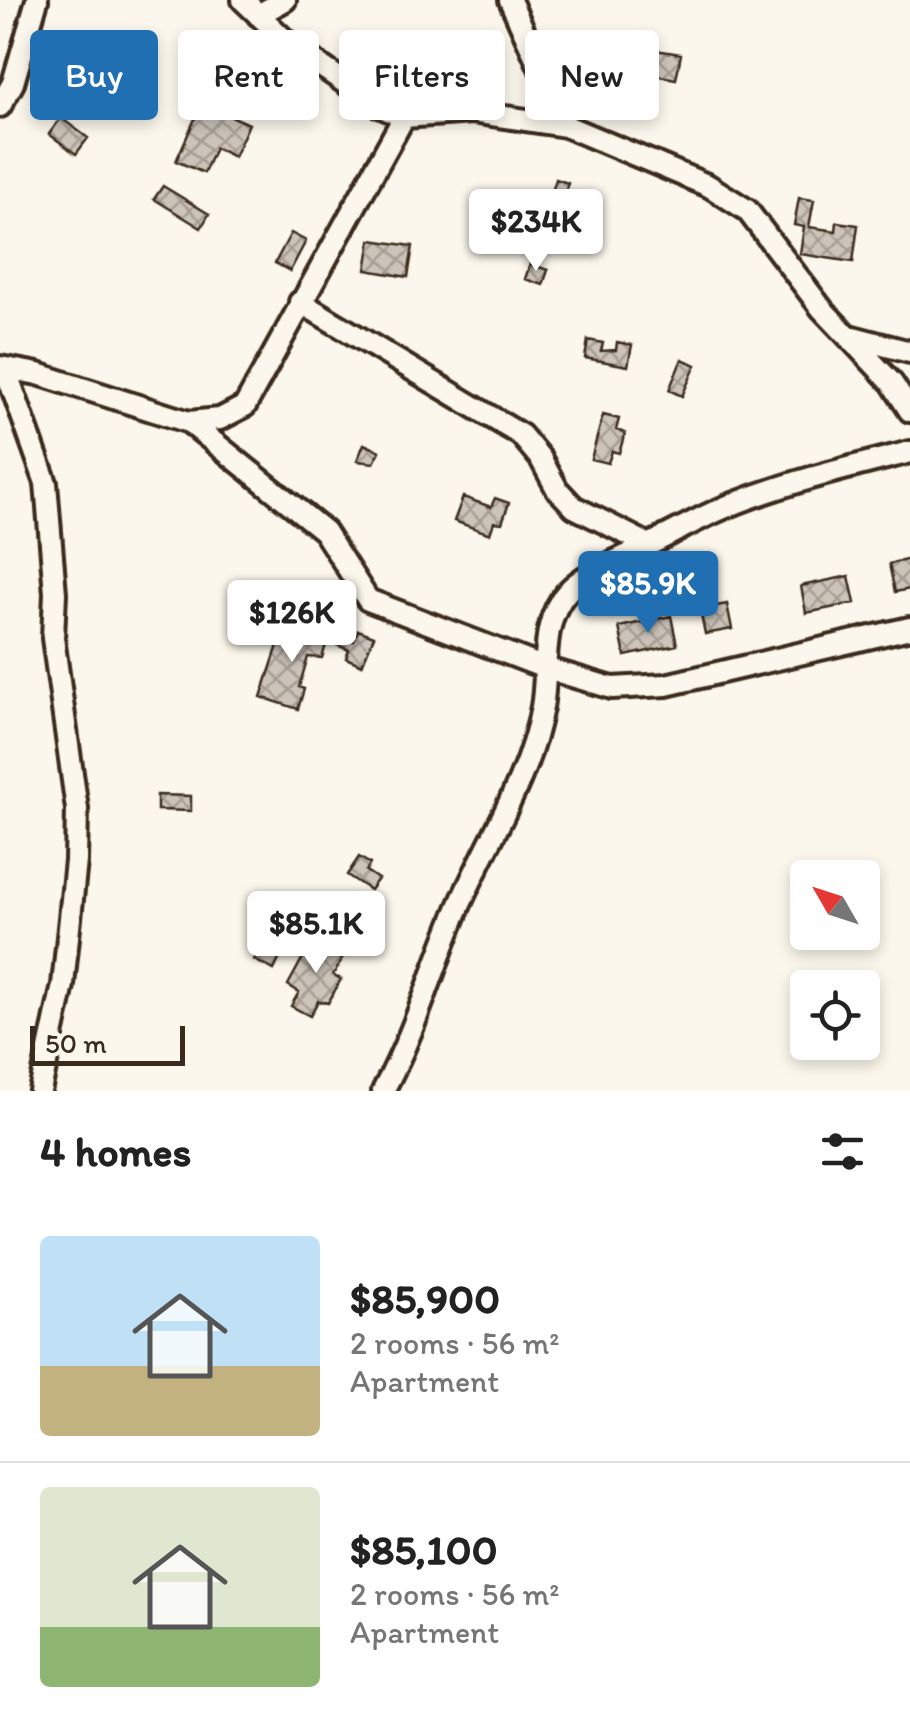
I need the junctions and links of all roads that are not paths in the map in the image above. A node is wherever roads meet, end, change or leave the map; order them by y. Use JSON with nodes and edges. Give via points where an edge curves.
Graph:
{"nodes":[{"id":1,"x":37,"y":0,"type":"edge"},
{"id":2,"x":286,"y":0,"type":"edge"},
{"id":3,"x":510,"y":0,"type":"edge"},
{"id":4,"x":250,"y":7,"type":"edge"},
{"id":5,"x":339,"y":79,"type":"edge"},
{"id":6,"x":0,"y":106,"type":"edge"},
{"id":7,"x":505,"y":117,"type":"edge"},
{"id":8,"x":402,"y":120,"type":"edge"},
{"id":9,"x":566,"y":126,"type":"junction"},
{"id":10,"x":300,"y":302,"type":"junction"},
{"id":11,"x":848,"y":335,"type":"junction"},
{"id":12,"x":910,"y":352,"type":"edge"},
{"id":13,"x":3,"y":367,"type":"edge"},
{"id":14,"x":910,"y":410,"type":"edge"},
{"id":15,"x":189,"y":422,"type":"junction"},
{"id":16,"x":910,"y":452,"type":"edge"},
{"id":17,"x":649,"y":545,"type":"junction"},
{"id":18,"x":910,"y":628,"type":"edge"},
{"id":19,"x":545,"y":668,"type":"junction"},
{"id":20,"x":40,"y":1091,"type":"edge"},
{"id":21,"x":383,"y":1091,"type":"edge"}],
"edges":[{"from":1,"to":6,"type":"street","via":[[14,83]]},
{"from":2,"to":4,"type":"street"},
{"from":3,"to":9,"type":"street"},
{"from":4,"to":5,"type":"street"},
{"from":7,"to":9,"type":"street"},
{"from":8,"to":10,"type":"street"},
{"from":9,"to":11,"type":"street","via":[[710,186],[747,210]]},
{"from":10,"to":15,"type":"street","via":[[245,406],[220,420]]},
{"from":10,"to":17,"type":"street","via":[[521,434],[574,507]]},
{"from":11,"to":12,"type":"street"},
{"from":11,"to":14,"type":"street"},
{"from":13,"to":15,"type":"street"},
{"from":13,"to":20,"type":"street","via":[[46,483],[54,638],[77,809],[63,985]]},
{"from":15,"to":19,"type":"street","via":[[324,531],[368,600]]},
{"from":16,"to":17,"type":"street","via":[[733,504]]},
{"from":17,"to":19,"type":"street","via":[[570,589],[558,604]]},
{"from":18,"to":19,"type":"street","via":[[666,685],[612,688]]},
{"from":19,"to":21,"type":"street","via":[[534,738],[461,903],[408,1046]]}]}
